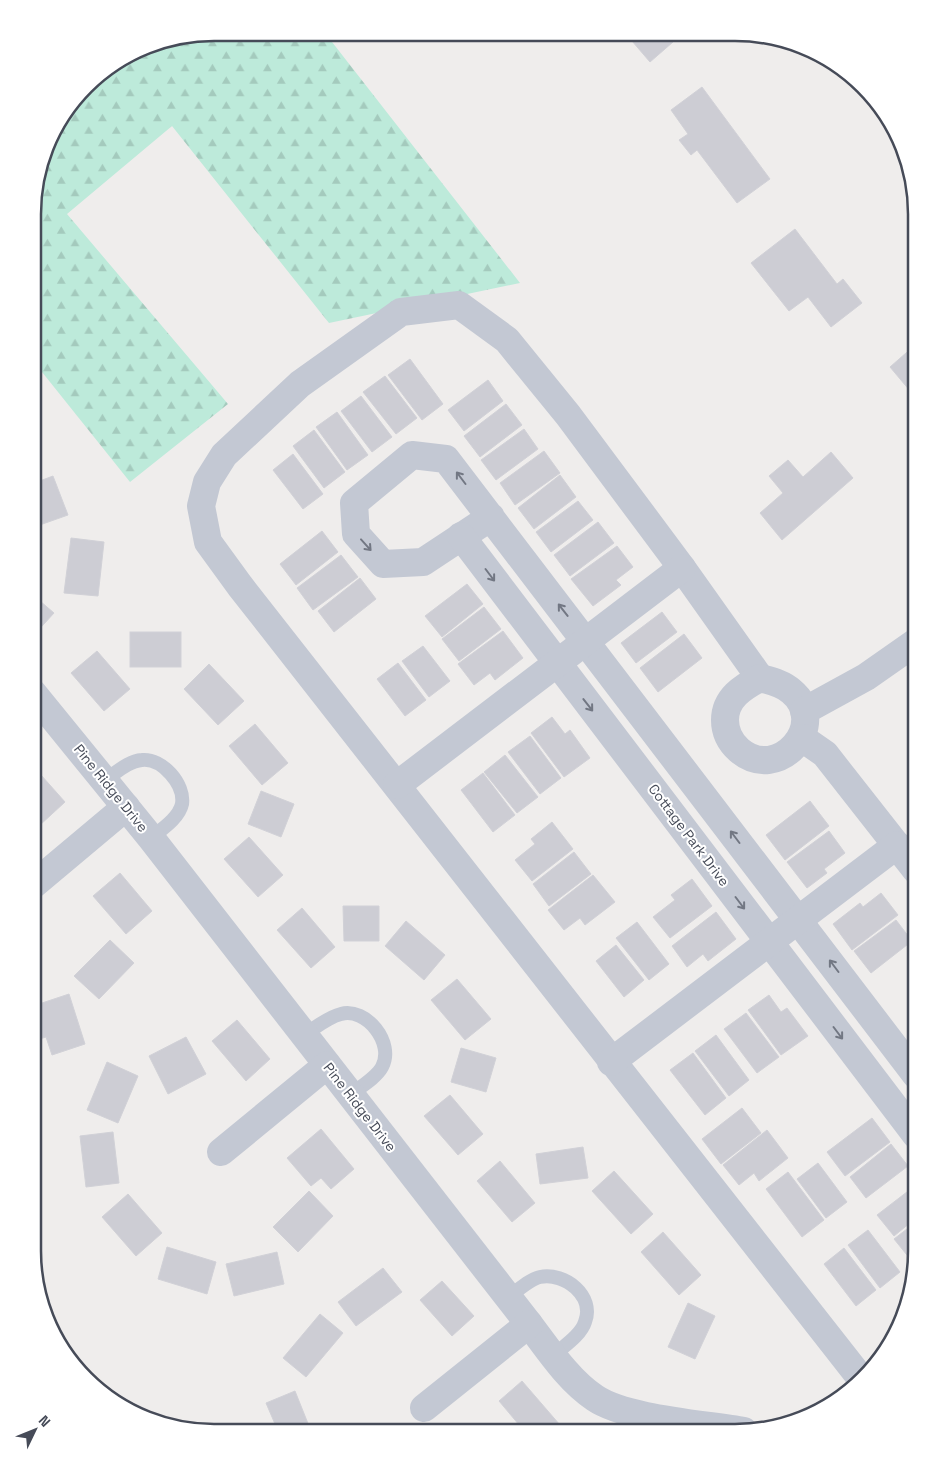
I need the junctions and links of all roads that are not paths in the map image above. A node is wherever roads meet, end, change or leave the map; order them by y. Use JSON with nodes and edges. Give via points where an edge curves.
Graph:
{"nodes":[{"id":1,"x":491,"y":517,"type":"junction"},
{"id":2,"x":461,"y":536,"type":"junction"},
{"id":3,"x":682,"y":568,"type":"junction"},
{"id":4,"x":586,"y":640,"type":"junction"},
{"id":5,"x":908,"y":648,"type":"edge"},
{"id":6,"x":555,"y":663,"type":"junction"},
{"id":7,"x":760,"y":678,"type":"junction"},
{"id":8,"x":41,"y":703,"type":"edge"},
{"id":9,"x":804,"y":711,"type":"junction"},
{"id":10,"x":802,"y":738,"type":"junction"},
{"id":11,"x":104,"y":780,"type":"junction"},
{"id":12,"x":397,"y":785,"type":"junction"},
{"id":13,"x":126,"y":807,"type":"junction"},
{"id":14,"x":152,"y":838,"type":"junction"},
{"id":15,"x":897,"y":845,"type":"junction"},
{"id":16,"x":907,"y":859,"type":"edge"},
{"id":17,"x":41,"y":878,"type":"edge"},
{"id":18,"x":799,"y":920,"type":"junction"},
{"id":19,"x":770,"y":943,"type":"junction"},
{"id":20,"x":304,"y":1035,"type":"junction"},
{"id":21,"x":611,"y":1062,"type":"junction"},
{"id":22,"x":907,"y":1062,"type":"edge"},
{"id":23,"x":327,"y":1065,"type":"junction"},
{"id":24,"x":350,"y":1095,"type":"junction"},
{"id":25,"x":907,"y":1123,"type":"edge"},
{"id":26,"x":221,"y":1152,"type":"dead end"},
{"id":27,"x":508,"y":1298,"type":"junction"},
{"id":28,"x":529,"y":1324,"type":"junction"},
{"id":29,"x":554,"y":1355,"type":"junction"},
{"id":30,"x":857,"y":1373,"type":"edge"},
{"id":31,"x":424,"y":1408,"type":"dead end"},
{"id":32,"x":701,"y":1424,"type":"edge"}],
"edges":[{"from":1,"to":2,"type":"street"},
{"from":1,"to":2,"type":"street","one_way":true,"via":[[446,459],[412,455],[354,503],[356,534],[384,564],[423,562]]},
{"from":4,"to":1,"type":"street","one_way":true},
{"from":2,"to":6,"type":"street","name":"Cottage Park Drive","one_way":true},
{"from":3,"to":4,"type":"street"},
{"from":3,"to":7,"type":"street"},
{"from":3,"to":12,"type":"street","via":[[568,415],[507,340],[459,306],[401,312],[300,384],[224,455],[207,482],[201,506],[208,542]]},
{"from":4,"to":6,"type":"street"},
{"from":18,"to":4,"type":"street","one_way":true},
{"from":5,"to":9,"type":"street","via":[[866,677]]},
{"from":6,"to":12,"type":"street"},
{"from":6,"to":19,"type":"street","name":"Cottage Park Drive","one_way":true},
{"from":7,"to":9,"type":"street","via":[[780,683],[791,690]]},
{"from":7,"to":10,"type":"street","via":[[743,687],[728,706],[725,719],[733,745],[756,760],[770,760],[783,757]]},
{"from":8,"to":11,"type":"street","name":"Pine Ridge Drive"},
{"from":9,"to":10,"type":"street"},
{"from":10,"to":15,"type":"street","via":[[825,754]]},
{"from":11,"to":13,"type":"street","name":"Pine Ridge Drive"},
{"from":11,"to":14,"type":"lane","via":[[128,764],[142,760],[155,762],[177,781],[182,804],[178,814]]},
{"from":12,"to":21,"type":"street"},
{"from":13,"to":14,"type":"street","name":"Pine Ridge Drive"},
{"from":13,"to":17,"type":"street"},
{"from":14,"to":20,"type":"street","name":"Pine Ridge Drive"},
{"from":15,"to":16,"type":"street"},
{"from":15,"to":18,"type":"street"},
{"from":18,"to":19,"type":"street"},
{"from":22,"to":18,"type":"street","one_way":true},
{"from":19,"to":21,"type":"street"},
{"from":19,"to":25,"type":"street","name":"Cottage Park Drive","one_way":true},
{"from":20,"to":23,"type":"street","name":"Pine Ridge Drive"},
{"from":20,"to":24,"type":"lane","via":[[342,1013],[354,1013],[376,1029],[384,1043],[382,1067]]},
{"from":21,"to":30,"type":"street"},
{"from":23,"to":24,"type":"street","name":"Pine Ridge Drive"},
{"from":23,"to":26,"type":"street"},
{"from":24,"to":27,"type":"street","name":"Pine Ridge Drive"},
{"from":27,"to":28,"type":"street","name":"Pine Ridge Drive"},
{"from":27,"to":29,"type":"lane","via":[[538,1277],[564,1278],[576,1288],[584,1300],[585,1323]]},
{"from":28,"to":29,"type":"street","name":"Pine Ridge Drive"},
{"from":28,"to":31,"type":"street"},
{"from":29,"to":32,"type":"street","name":"Pine Ridge Drive","via":[[595,1398],[621,1411]]}]}
